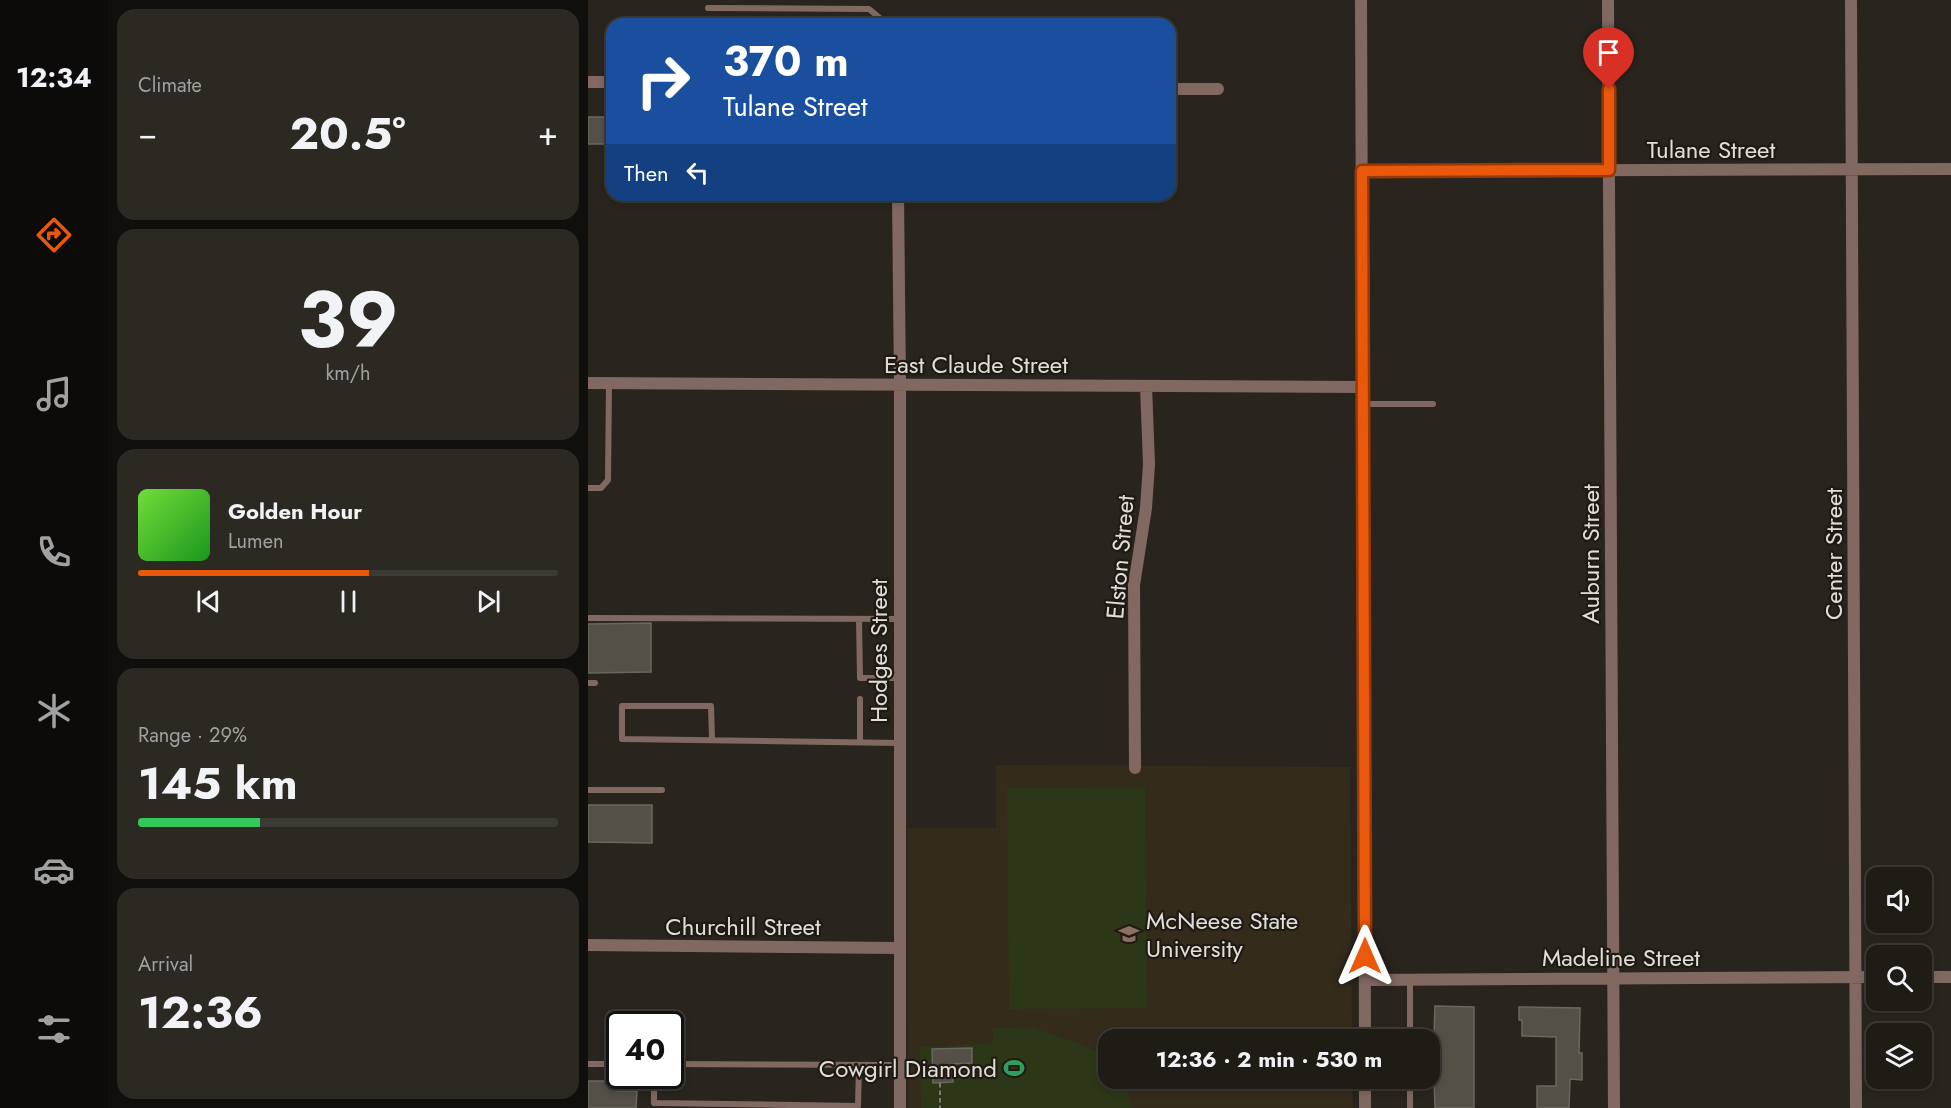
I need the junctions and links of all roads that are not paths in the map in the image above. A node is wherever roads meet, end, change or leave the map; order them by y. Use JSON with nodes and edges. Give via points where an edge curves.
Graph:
{"nodes":[{"id":1,"x":1361,"y":0,"type":"edge"},
{"id":2,"x":1608,"y":0,"type":"edge"},
{"id":3,"x":1851,"y":0,"type":"edge"},
{"id":4,"x":708,"y":8,"type":"dead end"},
{"id":5,"x":880,"y":18,"type":"edge"},
{"id":6,"x":588,"y":82,"type":"edge"},
{"id":7,"x":606,"y":82,"type":"edge"},
{"id":8,"x":1176,"y":89,"type":"edge"},
{"id":9,"x":1218,"y":89,"type":"dead end"},
{"id":10,"x":1852,"y":169,"type":"junction"},
{"id":11,"x":1951,"y":169,"type":"edge"},
{"id":12,"x":1609,"y":170,"type":"junction"},
{"id":13,"x":1362,"y":171,"type":"junction"},
{"id":14,"x":898,"y":201,"type":"edge"},
{"id":15,"x":588,"y":383,"type":"edge"},
{"id":16,"x":609,"y":383,"type":"junction"},
{"id":17,"x":900,"y":385,"type":"junction"},
{"id":18,"x":1146,"y":386,"type":"junction"},
{"id":19,"x":1363,"y":387,"type":"junction"},
{"id":20,"x":1363,"y":404,"type":"junction"},
{"id":21,"x":1433,"y":404,"type":"dead end"},
{"id":22,"x":588,"y":488,"type":"edge"},
{"id":23,"x":588,"y":618,"type":"edge"},
{"id":24,"x":859,"y":619,"type":"junction"},
{"id":25,"x":899,"y":619,"type":"junction"},
{"id":26,"x":899,"y":678,"type":"junction"},
{"id":27,"x":860,"y":699,"type":"dead end"},
{"id":28,"x":712,"y":739,"type":"junction"},
{"id":29,"x":860,"y":741,"type":"junction"},
{"id":30,"x":899,"y":743,"type":"junction"},
{"id":31,"x":1135,"y":768,"type":"dead end"},
{"id":32,"x":588,"y":790,"type":"edge"},
{"id":33,"x":662,"y":790,"type":"dead end"},
{"id":34,"x":588,"y":945,"type":"edge"},
{"id":35,"x":898,"y":948,"type":"junction"},
{"id":36,"x":1856,"y":977,"type":"junction"},
{"id":37,"x":1866,"y":977,"type":"edge"},
{"id":38,"x":1932,"y":977,"type":"edge"},
{"id":39,"x":1951,"y":977,"type":"edge"},
{"id":40,"x":1613,"y":978,"type":"junction"},
{"id":41,"x":1365,"y":980,"type":"junction"},
{"id":42,"x":1410,"y":980,"type":"junction"},
{"id":43,"x":1365,"y":1029,"type":"edge"},
{"id":44,"x":1410,"y":1029,"type":"edge"},
{"id":45,"x":588,"y":1064,"type":"edge"},
{"id":46,"x":606,"y":1064,"type":"edge"},
{"id":47,"x":684,"y":1064,"type":"edge"},
{"id":48,"x":859,"y":1065,"type":"junction"},
{"id":49,"x":899,"y":1065,"type":"junction"},
{"id":50,"x":654,"y":1089,"type":"edge"},
{"id":51,"x":1365,"y":1089,"type":"edge"},
{"id":52,"x":1410,"y":1089,"type":"edge"},
{"id":53,"x":900,"y":1108,"type":"edge"},
{"id":54,"x":1365,"y":1108,"type":"edge"},
{"id":55,"x":1410,"y":1108,"type":"edge"},
{"id":56,"x":1614,"y":1108,"type":"edge"},
{"id":57,"x":1856,"y":1108,"type":"edge"}],
"edges":[{"from":1,"to":13,"type":"street"},
{"from":2,"to":12,"type":"street","name":"Auburn Street"},
{"from":3,"to":10,"type":"street","name":"Center Street"},
{"from":4,"to":5,"type":"lane","via":[[869,9]]},
{"from":6,"to":7,"type":"street"},
{"from":8,"to":9,"type":"street"},
{"from":10,"to":11,"type":"street","name":"Tulane Street"},
{"from":10,"to":12,"type":"street","name":"Tulane Street"},
{"from":10,"to":36,"type":"street","name":"Center Street"},
{"from":12,"to":13,"type":"street","name":"Tulane Street"},
{"from":12,"to":40,"type":"street","name":"Auburn Street"},
{"from":13,"to":19,"type":"street"},
{"from":14,"to":17,"type":"street","name":"Hodges Street"},
{"from":15,"to":16,"type":"street","name":"East Claude Street"},
{"from":16,"to":17,"type":"street","name":"East Claude Street"},
{"from":16,"to":22,"type":"lane","via":[[608,480],[601,488]]},
{"from":17,"to":18,"type":"street","name":"East Claude Street"},
{"from":17,"to":25,"type":"street","name":"Hodges Street"},
{"from":18,"to":19,"type":"street","name":"East Claude Street"},
{"from":18,"to":31,"type":"street","name":"Elston Street","via":[[1149,464],[1134,585]]},
{"from":19,"to":20,"type":"street"},
{"from":20,"to":21,"type":"lane"},
{"from":20,"to":41,"type":"street"},
{"from":23,"to":24,"type":"lane"},
{"from":24,"to":25,"type":"lane"},
{"from":24,"to":26,"type":"lane","via":[[860,678]]},
{"from":25,"to":26,"type":"street","name":"Hodges Street"},
{"from":26,"to":30,"type":"street","name":"Hodges Street"},
{"from":27,"to":29,"type":"lane"},
{"from":28,"to":28,"type":"lane","via":[[622,739],[622,706],[711,706]]},
{"from":28,"to":29,"type":"lane"},
{"from":29,"to":30,"type":"lane"},
{"from":30,"to":35,"type":"street","name":"Hodges Street"},
{"from":32,"to":33,"type":"lane"},
{"from":34,"to":35,"type":"street","name":"Churchill Street"},
{"from":35,"to":49,"type":"street","name":"Hodges Street"},
{"from":36,"to":37,"type":"street","name":"Madeline Street"},
{"from":36,"to":40,"type":"street","name":"Madeline Street"},
{"from":36,"to":57,"type":"street","name":"Center Street"},
{"from":38,"to":39,"type":"street"},
{"from":40,"to":42,"type":"street","name":"Madeline Street"},
{"from":40,"to":56,"type":"street","name":"Auburn Street"},
{"from":41,"to":42,"type":"street","name":"Madeline Street"},
{"from":41,"to":43,"type":"street"},
{"from":42,"to":44,"type":"lane"},
{"from":45,"to":46,"type":"lane"},
{"from":47,"to":48,"type":"lane"},
{"from":48,"to":49,"type":"lane"},
{"from":48,"to":50,"type":"lane","via":[[858,1106],[654,1103]]},
{"from":49,"to":53,"type":"street","name":"Hodges Street"},
{"from":51,"to":54,"type":"street"},
{"from":52,"to":55,"type":"lane"}]}
